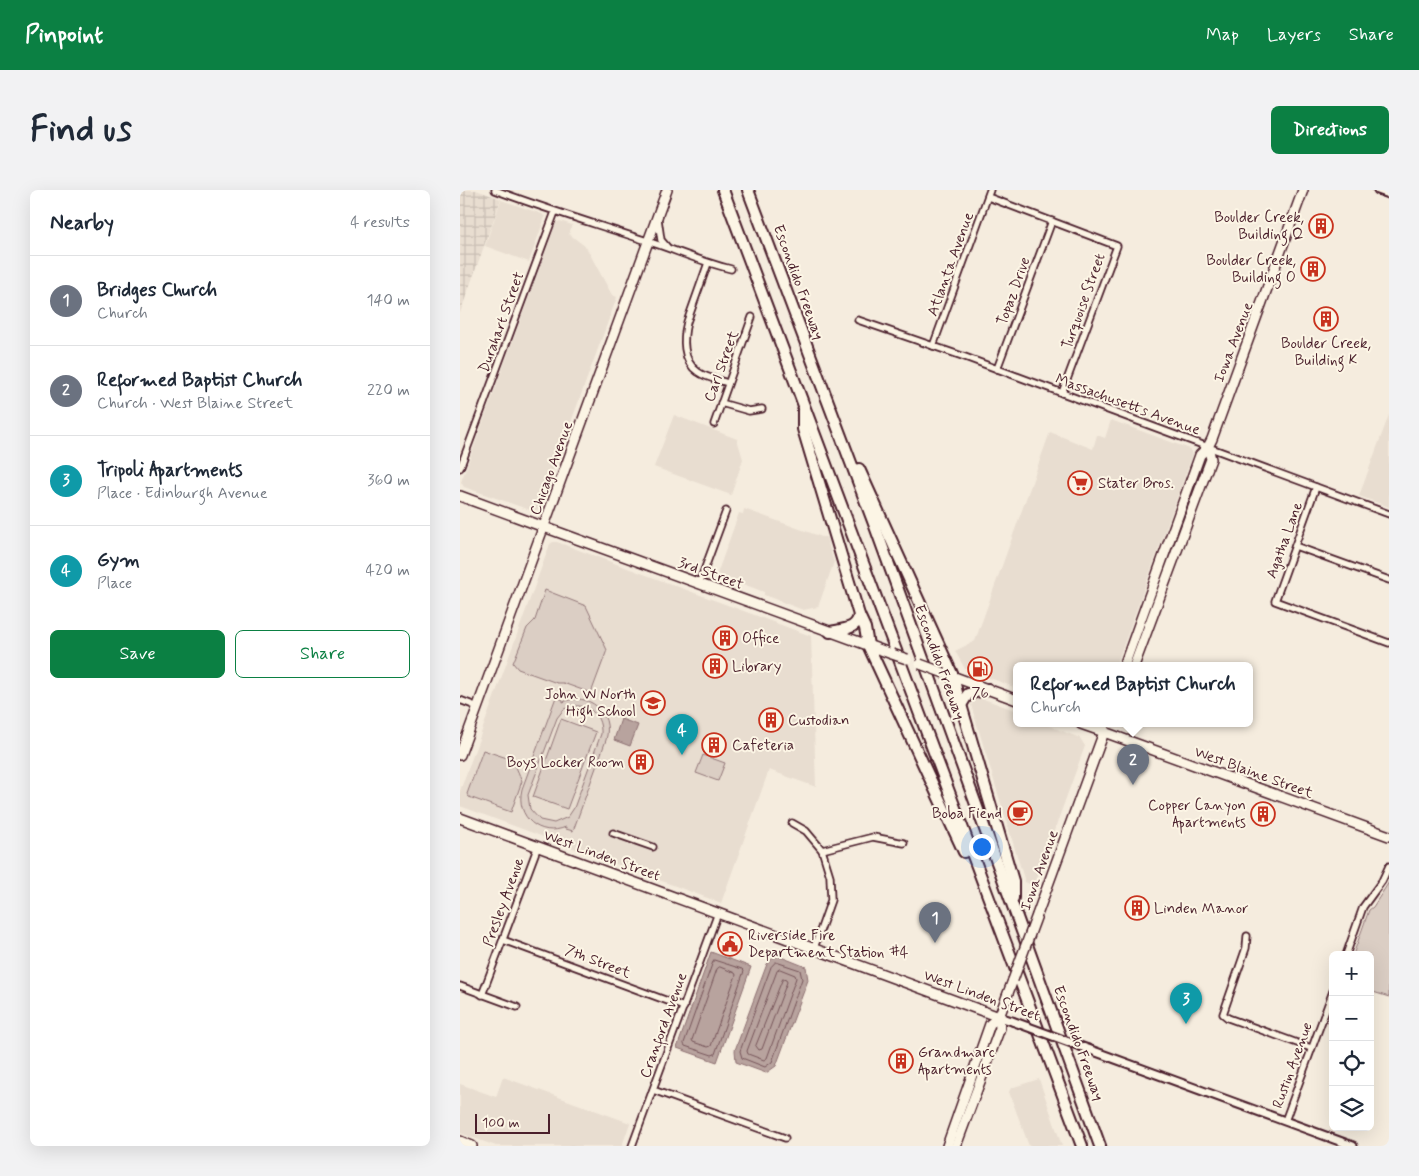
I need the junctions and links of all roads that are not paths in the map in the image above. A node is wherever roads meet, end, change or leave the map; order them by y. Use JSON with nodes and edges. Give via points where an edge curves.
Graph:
{"nodes":[{"id":1,"x":495,"y":190,"type":"edge"},
{"id":2,"x":667,"y":190,"type":"edge"},
{"id":3,"x":748,"y":190,"type":"edge"},
{"id":4,"x":990,"y":190,"type":"edge"},
{"id":5,"x":1303,"y":190,"type":"edge"},
{"id":6,"x":1378,"y":190,"type":"edge"},
{"id":7,"x":506,"y":192,"type":"edge"},
{"id":8,"x":723,"y":193,"type":"edge"},
{"id":9,"x":1389,"y":194,"type":"edge"},
{"id":10,"x":988,"y":197,"type":"junction"},
{"id":11,"x":555,"y":212,"type":"junction"},
{"id":12,"x":658,"y":215,"type":"junction"},
{"id":13,"x":1052,"y":222,"type":"junction"},
{"id":14,"x":648,"y":242,"type":"junction"},
{"id":15,"x":668,"y":249,"type":"junction"},
{"id":16,"x":708,"y":263,"type":"junction"},
{"id":17,"x":731,"y":269,"type":"dead end"},
{"id":18,"x":752,"y":317,"type":"dead end"},
{"id":19,"x":858,"y":320,"type":"dead end"},
{"id":20,"x":933,"y":346,"type":"junction"},
{"id":21,"x":997,"y":369,"type":"junction"},
{"id":22,"x":728,"y":383,"type":"junction"},
{"id":23,"x":824,"y":393,"type":"junction"},
{"id":24,"x":1062,"y":394,"type":"junction"},
{"id":25,"x":721,"y":403,"type":"junction"},
{"id":26,"x":804,"y":404,"type":"junction"},
{"id":27,"x":762,"y":409,"type":"dead end"},
{"id":28,"x":714,"y":424,"type":"dead end"},
{"id":29,"x":1208,"y":447,"type":"junction"},
{"id":30,"x":460,"y":468,"type":"edge"},
{"id":31,"x":1316,"y":487,"type":"junction"},
{"id":32,"x":460,"y":496,"type":"edge"},
{"id":33,"x":726,"y":511,"type":"dead end"},
{"id":34,"x":1389,"y":514,"type":"edge"},
{"id":35,"x":544,"y":527,"type":"junction"},
{"id":36,"x":1295,"y":546,"type":"junction"},
{"id":37,"x":1389,"y":580,"type":"edge"},
{"id":38,"x":699,"y":584,"type":"junction"},
{"id":39,"x":859,"y":615,"type":"junction"},
{"id":40,"x":830,"y":632,"type":"junction"},
{"id":41,"x":1389,"y":644,"type":"edge"},
{"id":42,"x":872,"y":646,"type":"junction"},
{"id":43,"x":1125,"y":662,"type":"edge"},
{"id":44,"x":1135,"y":662,"type":"edge"},
{"id":45,"x":949,"y":674,"type":"junction"},
{"id":46,"x":988,"y":689,"type":"junction"},
{"id":47,"x":1013,"y":698,"type":"edge"},
{"id":48,"x":460,"y":700,"type":"edge"},
{"id":49,"x":961,"y":705,"type":"junction"},
{"id":50,"x":478,"y":707,"type":"junction"},
{"id":51,"x":1104,"y":728,"type":"edge"},
{"id":52,"x":460,"y":755,"type":"edge"},
{"id":53,"x":460,"y":818,"type":"edge"},
{"id":54,"x":792,"y":823,"type":"dead end"},
{"id":55,"x":613,"y":833,"type":"dead end"},
{"id":56,"x":1389,"y":836,"type":"edge"},
{"id":57,"x":904,"y":844,"type":"dead end"},
{"id":58,"x":538,"y":846,"type":"junction"},
{"id":59,"x":653,"y":847,"type":"dead end"},
{"id":60,"x":822,"y":850,"type":"junction"},
{"id":61,"x":1389,"y":866,"type":"edge"},
{"id":62,"x":1014,"y":909,"type":"junction"},
{"id":63,"x":718,"y":913,"type":"junction"},
{"id":64,"x":994,"y":913,"type":"junction"},
{"id":65,"x":1247,"y":936,"type":"dead end"},
{"id":66,"x":503,"y":940,"type":"junction"},
{"id":67,"x":814,"y":948,"type":"junction"},
{"id":68,"x":1347,"y":951,"type":"edge"},
{"id":69,"x":460,"y":986,"type":"edge"},
{"id":70,"x":482,"y":995,"type":"junction"},
{"id":71,"x":1331,"y":996,"type":"edge"},
{"id":72,"x":684,"y":1006,"type":"junction"},
{"id":73,"x":517,"y":1007,"type":"dead end"},
{"id":74,"x":999,"y":1016,"type":"junction"},
{"id":75,"x":1311,"y":1048,"type":"junction"},
{"id":76,"x":653,"y":1090,"type":"junction"},
{"id":77,"x":1067,"y":1105,"type":"junction"},
{"id":78,"x":1284,"y":1121,"type":"junction"},
{"id":79,"x":785,"y":1138,"type":"dead end"},
{"id":80,"x":461,"y":1144,"type":"edge"},
{"id":81,"x":472,"y":1146,"type":"edge"},
{"id":82,"x":632,"y":1146,"type":"edge"},
{"id":83,"x":946,"y":1146,"type":"edge"},
{"id":84,"x":956,"y":1146,"type":"edge"},
{"id":85,"x":1078,"y":1146,"type":"edge"},
{"id":86,"x":1082,"y":1146,"type":"edge"},
{"id":87,"x":1100,"y":1146,"type":"edge"},
{"id":88,"x":1353,"y":1146,"type":"edge"}],
"edges":[{"from":1,"to":7,"type":"street"},
{"from":2,"to":12,"type":"main road","name":"Chicago Avenue"},
{"from":3,"to":23,"type":"highway","name":"Escondido Freeway"},
{"from":4,"to":10,"type":"street","name":"Atlanta Avenue"},
{"from":5,"to":29,"type":"main road","name":"Iowa Avenue"},
{"from":6,"to":9,"type":"street"},
{"from":7,"to":11,"type":"street"},
{"from":8,"to":26,"type":"highway"},
{"from":10,"to":13,"type":"street"},
{"from":10,"to":20,"type":"street","name":"Atlanta Avenue"},
{"from":11,"to":14,"type":"street"},
{"from":11,"to":30,"type":"street","name":"Durahart Street"},
{"from":12,"to":14,"type":"main road","name":"Chicago Avenue"},
{"from":12,"to":15,"type":"street","via":[[660,240]]},
{"from":13,"to":21,"type":"street","name":"Topaz Drive"},
{"from":13,"to":24,"type":"street","name":"Turquoise Street","via":[[1117,246]]},
{"from":14,"to":15,"type":"street"},
{"from":14,"to":35,"type":"main road","name":"Chicago Avenue"},
{"from":15,"to":16,"type":"street"},
{"from":16,"to":17,"type":"street"},
{"from":16,"to":22,"type":"street","via":[[687,322],[684,347],[688,360],[698,372]]},
{"from":18,"to":22,"type":"street","name":"Carl Street"},
{"from":19,"to":20,"type":"street","name":"Massachusetts Avenue"},
{"from":20,"to":21,"type":"street","name":"Massachusetts Avenue"},
{"from":21,"to":24,"type":"street","name":"Massachusetts Avenue"},
{"from":22,"to":25,"type":"street","name":"Carl Street"},
{"from":23,"to":45,"type":"highway","via":[[911,580]]},
{"from":23,"to":62,"type":"highway","name":"Escondido Freeway"},
{"from":24,"to":29,"type":"street","name":"Massachusetts Avenue"},
{"from":25,"to":27,"type":"street","via":[[749,411]]},
{"from":25,"to":28,"type":"street","name":"Carl Street"},
{"from":26,"to":39,"type":"highway","via":[[803,429]]},
{"from":26,"to":64,"type":"highway"},
{"from":29,"to":31,"type":"street","name":"Massachusetts Avenue"},
{"from":29,"to":43,"type":"main road","name":"Iowa Avenue","via":[[1200,455]]},
{"from":29,"to":44,"type":"main road","name":"Iowa Avenue","via":[[1211,459]]},
{"from":31,"to":34,"type":"street","name":"Massachusetts Avenue"},
{"from":31,"to":36,"type":"street","name":"Agatha Lane"},
{"from":32,"to":35,"type":"main road","name":"3rd Street"},
{"from":33,"to":38,"type":"street"},
{"from":35,"to":38,"type":"main road","name":"3rd Street"},
{"from":35,"to":50,"type":"main road","name":"Chicago Avenue"},
{"from":36,"to":37,"type":"street"},
{"from":36,"to":41,"type":"street","name":"Agatha Lane","via":[[1275,601]]},
{"from":38,"to":40,"type":"main road","name":"3rd Street"},
{"from":39,"to":40,"type":"highway","via":[[852,627]]},
{"from":39,"to":42,"type":"highway"},
{"from":40,"to":42,"type":"main road","name":"3rd Street"},
{"from":42,"to":45,"type":"main road","name":"3rd Street","bridge":true},
{"from":42,"to":64,"type":"highway"},
{"from":45,"to":46,"type":"main road"},
{"from":45,"to":49,"type":"highway"},
{"from":46,"to":47,"type":"main road"},
{"from":46,"to":49,"type":"highway","via":[[968,694]]},
{"from":48,"to":50,"type":"street"},
{"from":49,"to":62,"type":"highway","via":[[1013,881]]},
{"from":50,"to":52,"type":"main road","name":"Chicago Avenue"},
{"from":51,"to":56,"type":"main road","name":"West Blaine Street"},
{"from":51,"to":74,"type":"main road","name":"Iowa Avenue","bridge":true},
{"from":53,"to":58,"type":"main road","name":"West Linden Street"},
{"from":54,"to":60,"type":"street","via":[[806,831]]},
{"from":55,"to":59,"type":"street"},
{"from":57,"to":60,"type":"street","via":[[873,837]]},
{"from":58,"to":63,"type":"main road","name":"West Linden Street"},
{"from":58,"to":66,"type":"street","name":"Presley Avenue"},
{"from":60,"to":67,"type":"street","via":[[832,894]]},
{"from":61,"to":68,"type":"street","via":[[1363,907]]},
{"from":62,"to":87,"type":"highway","name":"Escondido Freeway"},
{"from":63,"to":67,"type":"main road","name":"West Linden Street"},
{"from":63,"to":72,"type":"street","name":"Cranford Avenue"},
{"from":64,"to":77,"type":"highway"},
{"from":65,"to":75,"type":"street","via":[[1246,948],[1223,1014]]},
{"from":66,"to":70,"type":"street","name":"Presley Avenue"},
{"from":66,"to":72,"type":"street","name":"7th Street"},
{"from":67,"to":74,"type":"main road","name":"West Linden Street"},
{"from":69,"to":70,"type":"street"},
{"from":70,"to":73,"type":"street"},
{"from":71,"to":75,"type":"street","name":"Rustin Avenue"},
{"from":72,"to":76,"type":"street","name":"Cranford Avenue"},
{"from":74,"to":78,"type":"street","name":"West Linden Street","bridge":true},
{"from":74,"to":83,"type":"main road","name":"Iowa Avenue","via":[[990,1024]]},
{"from":74,"to":84,"type":"main road","name":"Iowa Avenue","via":[[1000,1028]]},
{"from":75,"to":78,"type":"street","name":"Rustin Avenue"},
{"from":76,"to":79,"type":"street"},
{"from":76,"to":82,"type":"street","name":"Cranford Avenue"},
{"from":77,"to":85,"type":"highway"},
{"from":77,"to":86,"type":"highway"},
{"from":78,"to":88,"type":"street","name":"West Linden Street"},
{"from":80,"to":81,"type":"main road"}]}
